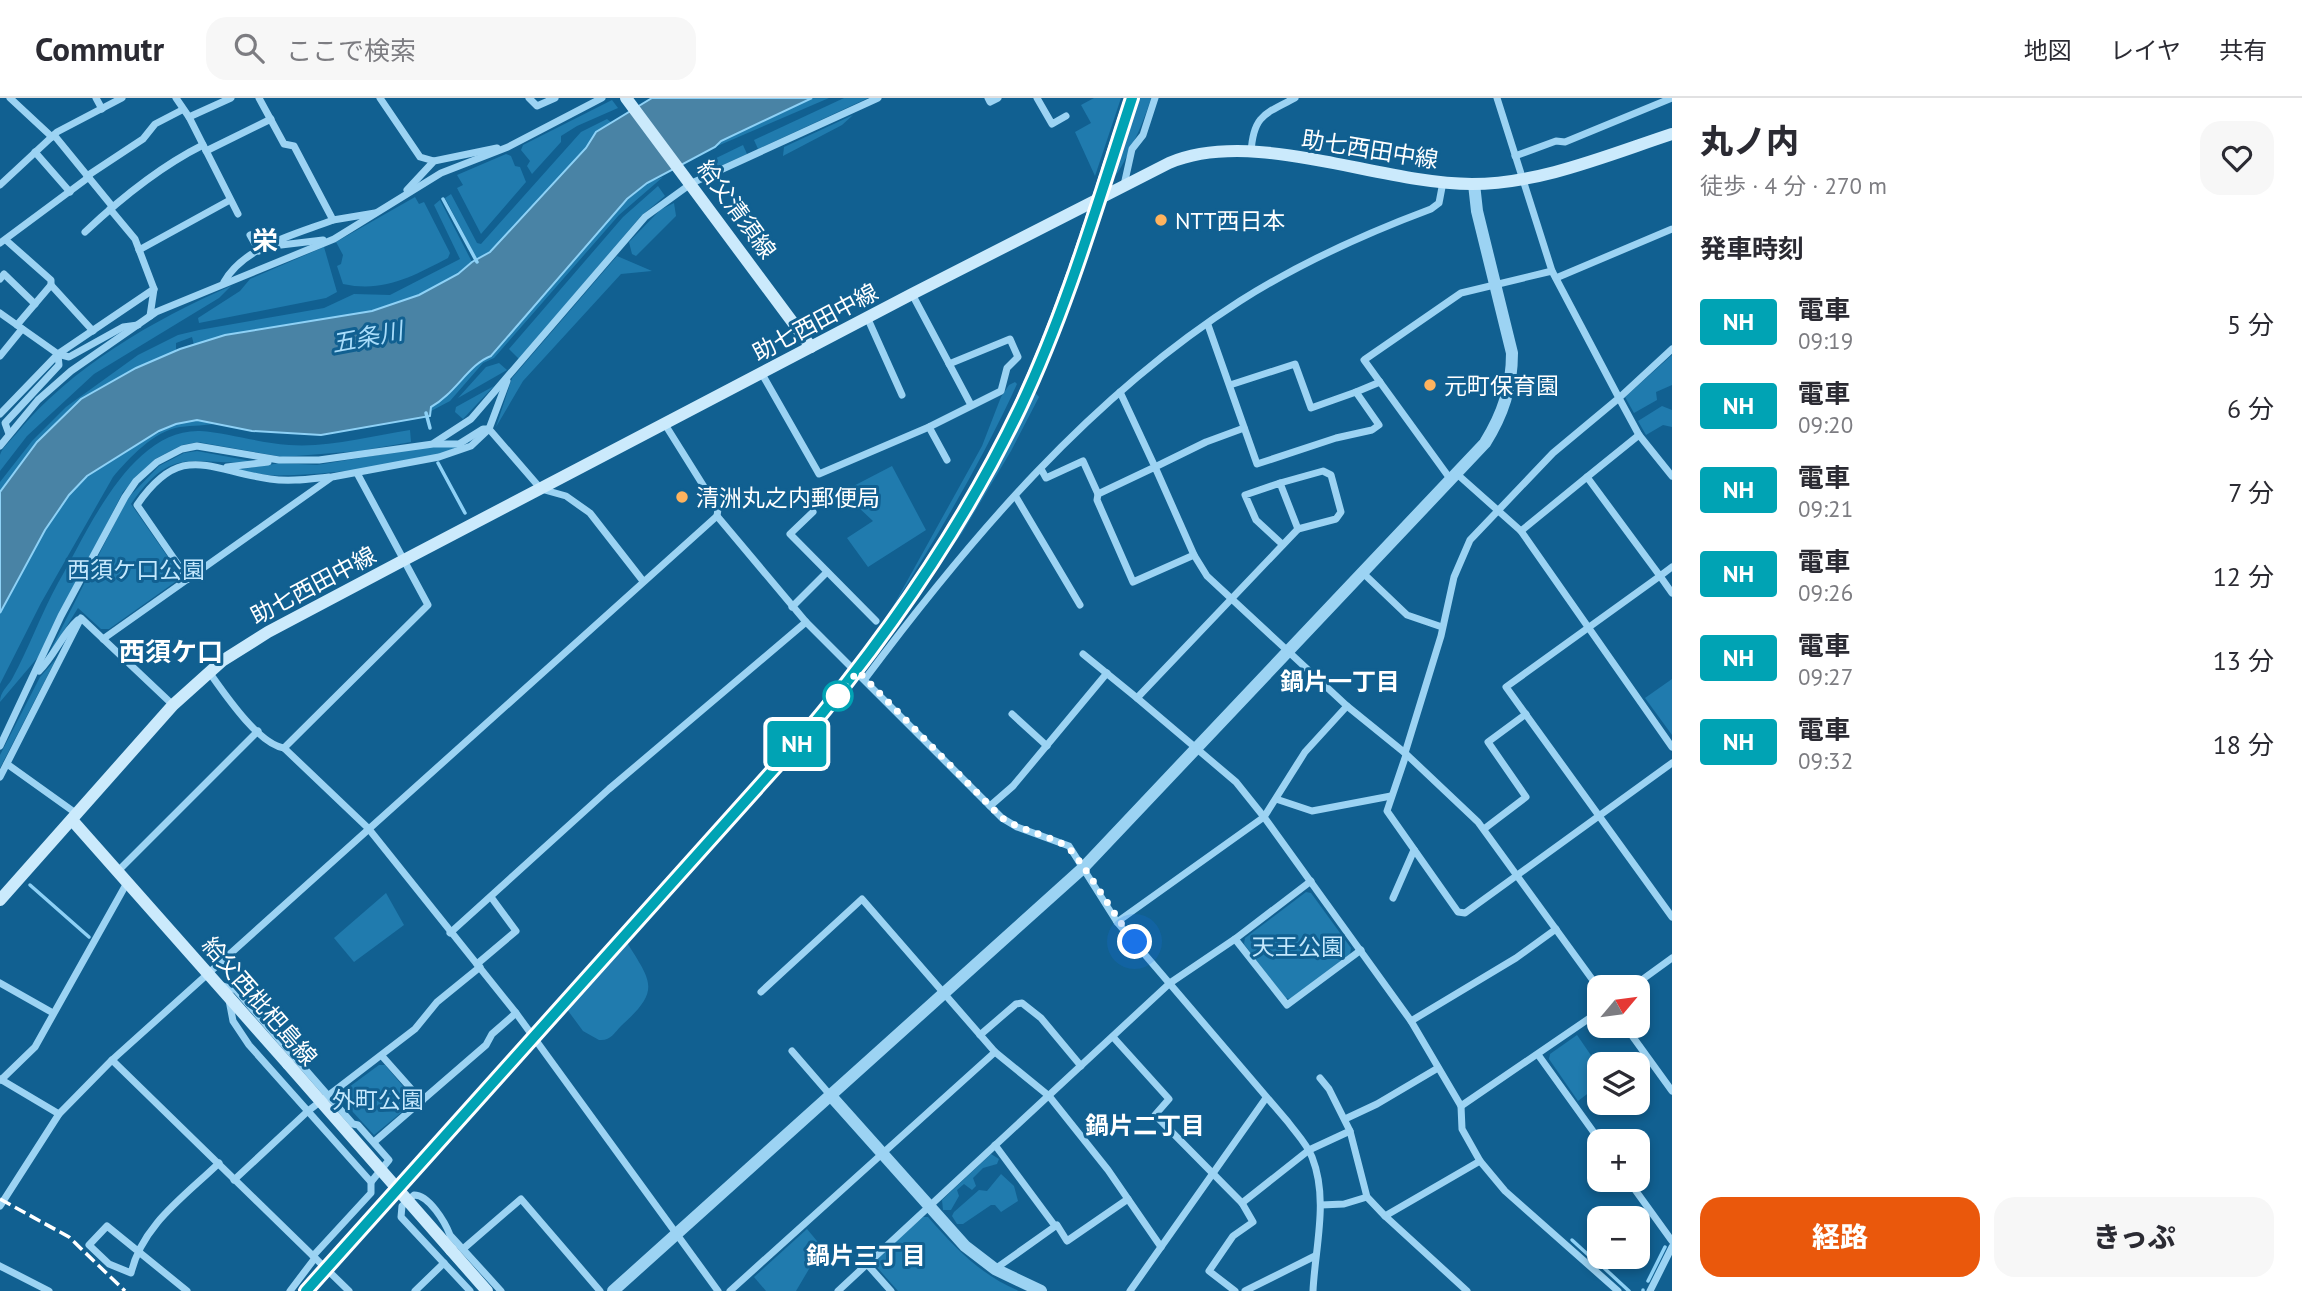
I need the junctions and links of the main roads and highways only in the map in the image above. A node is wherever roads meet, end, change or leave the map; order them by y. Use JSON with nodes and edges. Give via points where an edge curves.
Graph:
{"nodes":[{"id":1,"x":626,"y":98,"type":"edge"},
{"id":2,"x":1672,"y":134,"type":"edge"},
{"id":3,"x":811,"y":347,"type":"junction"},
{"id":4,"x":74,"y":817,"type":"junction"},
{"id":5,"x":0,"y":900,"type":"edge"},
{"id":6,"x":487,"y":1291,"type":"edge"}],
"edges":[{"from":1,"to":3,"type":"main road","name":"給父清須線"},
{"from":2,"to":3,"type":"main road","name":"助七西田中線","via":[[1521,179],[1474,184],[1251,153],[1188,155]]},
{"from":3,"to":4,"type":"main road","name":"助七西田中線","via":[[268,632],[208,672],[173,705]]},
{"from":4,"to":5,"type":"main road"},
{"from":4,"to":6,"type":"main road","name":"給父西枇杷島線","bridge":true,"via":[[229,1000],[457,1249]]}]}
